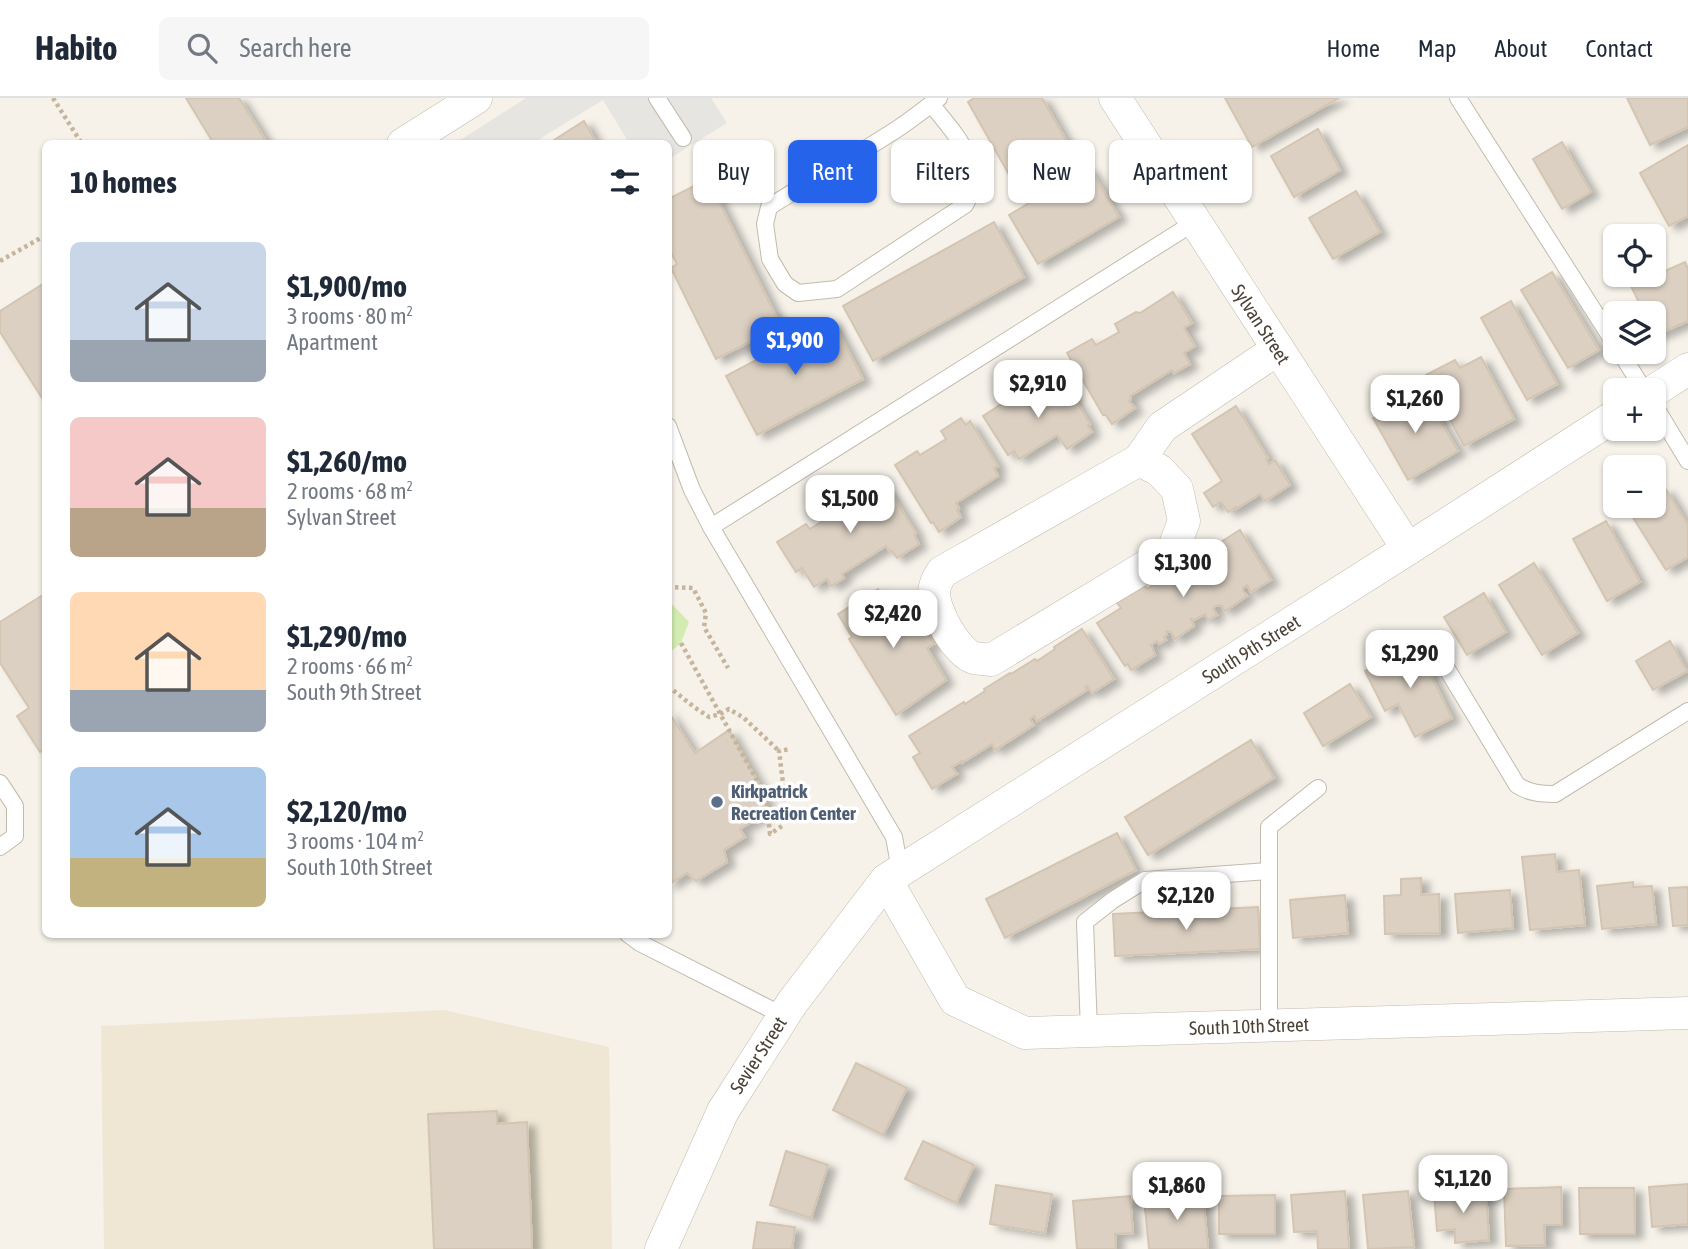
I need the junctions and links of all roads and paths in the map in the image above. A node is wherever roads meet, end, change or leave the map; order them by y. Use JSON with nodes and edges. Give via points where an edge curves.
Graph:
{"nodes":[{"id":1,"x":53,"y":98,"type":"edge"},
{"id":2,"x":476,"y":98,"type":"edge"},
{"id":3,"x":657,"y":98,"type":"edge"},
{"id":4,"x":1115,"y":98,"type":"edge"},
{"id":5,"x":1458,"y":98,"type":"edge"},
{"id":6,"x":935,"y":101,"type":"edge"},
{"id":7,"x":683,"y":138,"type":"dead end"},
{"id":8,"x":79,"y":140,"type":"edge"},
{"id":9,"x":409,"y":140,"type":"edge"},
{"id":10,"x":1195,"y":222,"type":"junction"},
{"id":11,"x":42,"y":237,"type":"edge"},
{"id":12,"x":0,"y":261,"type":"edge"},
{"id":13,"x":1603,"y":325,"type":"edge"},
{"id":14,"x":1278,"y":349,"type":"junction"},
{"id":15,"x":1688,"y":369,"type":"edge"},
{"id":16,"x":1666,"y":383,"type":"edge"},
{"id":17,"x":1603,"y":424,"type":"edge"},
{"id":18,"x":1666,"y":425,"type":"edge"},
{"id":19,"x":672,"y":437,"type":"edge"},
{"id":20,"x":1139,"y":460,"type":"junction"},
{"id":21,"x":1688,"y":461,"type":"edge"},
{"id":22,"x":711,"y":527,"type":"junction"},
{"id":23,"x":1408,"y":549,"type":"junction"},
{"id":24,"x":672,"y":587,"type":"edge"},
{"id":25,"x":681,"y":643,"type":"dead end"},
{"id":26,"x":1444,"y":664,"type":"dead end"},
{"id":27,"x":728,"y":668,"type":"dead end"},
{"id":28,"x":672,"y":689,"type":"edge"},
{"id":29,"x":1688,"y":711,"type":"edge"},
{"id":30,"x":720,"y":714,"type":"junction"},
{"id":31,"x":790,"y":749,"type":"dead end"},
{"id":32,"x":779,"y":751,"type":"junction"},
{"id":33,"x":0,"y":783,"type":"edge"},
{"id":34,"x":1318,"y":788,"type":"dead end"},
{"id":35,"x":0,"y":847,"type":"edge"},
{"id":36,"x":1268,"y":871,"type":"junction"},
{"id":37,"x":893,"y":875,"type":"junction"},
{"id":38,"x":633,"y":938,"type":"edge"},
{"id":39,"x":1688,"y":1013,"type":"edge"},
{"id":40,"x":784,"y":1016,"type":"junction"},
{"id":41,"x":1269,"y":1026,"type":"junction"},
{"id":42,"x":1090,"y":1031,"type":"junction"},
{"id":43,"x":661,"y":1249,"type":"edge"}],
"edges":[{"from":1,"to":8,"type":"path"},
{"from":2,"to":9,"type":"street"},
{"from":3,"to":7,"type":"lane"},
{"from":4,"to":10,"type":"street","name":"Sylvan Street"},
{"from":5,"to":13,"type":"lane"},
{"from":6,"to":6,"type":"lane","via":[[887,136],[769,207],[765,224],[770,259],[785,284],[799,293],[837,289],[965,205],[973,171],[964,145]]},
{"from":10,"to":14,"type":"street","name":"Sylvan Street"},
{"from":10,"to":22,"type":"lane"},
{"from":11,"to":12,"type":"path"},
{"from":14,"to":20,"type":"street","via":[[1162,427]]},
{"from":14,"to":23,"type":"street","name":"Sylvan Street"},
{"from":15,"to":16,"type":"street"},
{"from":17,"to":23,"type":"street","name":"South 9th Street"},
{"from":18,"to":21,"type":"lane"},
{"from":19,"to":22,"type":"lane"},
{"from":20,"to":20,"type":"street","via":[[942,572],[934,594],[939,615],[957,644],[972,657],[991,660],[1173,550],[1184,522],[1177,489],[1159,470]]},
{"from":22,"to":37,"type":"lane","via":[[894,837]]},
{"from":23,"to":37,"type":"street","name":"South 9th Street"},
{"from":24,"to":27,"type":"path","via":[[693,588],[706,612],[704,627]]},
{"from":25,"to":30,"type":"path"},
{"from":26,"to":29,"type":"lane","via":[[1517,785],[1539,794],[1555,794]]},
{"from":28,"to":30,"type":"path","via":[[709,717]]},
{"from":30,"to":32,"type":"path","via":[[729,709],[744,718]]},
{"from":30,"to":32,"type":"path","via":[[766,797],[770,834],[782,826]]},
{"from":31,"to":32,"type":"path"},
{"from":33,"to":35,"type":"lane","via":[[15,806],[15,836]]},
{"from":34,"to":36,"type":"lane","via":[[1269,827]]},
{"from":36,"to":41,"type":"lane"},
{"from":36,"to":42,"type":"lane","via":[[1145,880],[1085,922]]},
{"from":37,"to":40,"type":"street","name":"Sevier Street"},
{"from":37,"to":42,"type":"street","name":"South 10th Street","via":[[955,1000],[1025,1033]]},
{"from":38,"to":40,"type":"lane"},
{"from":39,"to":41,"type":"street","name":"South 10th Street"},
{"from":40,"to":43,"type":"street","name":"Sevier Street","via":[[723,1111]]},
{"from":41,"to":42,"type":"street","name":"South 10th Street"}]}
